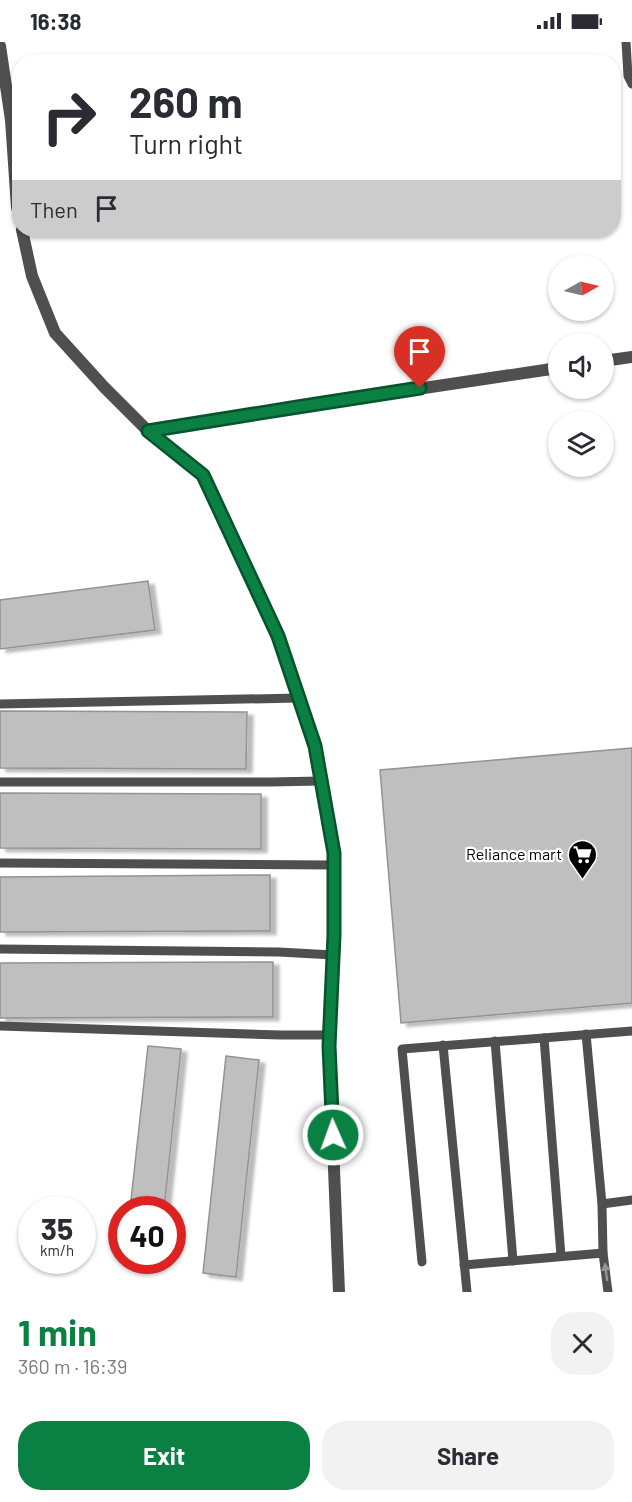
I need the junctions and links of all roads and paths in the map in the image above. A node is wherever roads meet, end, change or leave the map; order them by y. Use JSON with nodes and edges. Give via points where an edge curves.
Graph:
{"nodes":[{"id":1,"x":626,"y":42,"type":"edge"},
{"id":2,"x":0,"y":46,"type":"edge"},
{"id":3,"x":632,"y":84,"type":"edge"},
{"id":4,"x":12,"y":134,"type":"edge"},
{"id":5,"x":24,"y":237,"type":"edge"},
{"id":6,"x":632,"y":357,"type":"edge"},
{"id":7,"x":614,"y":359,"type":"edge"},
{"id":8,"x":548,"y":369,"type":"edge"},
{"id":9,"x":148,"y":431,"type":"junction"},
{"id":10,"x":298,"y":698,"type":"junction"},
{"id":11,"x":0,"y":704,"type":"edge"},
{"id":12,"x":321,"y":781,"type":"junction"},
{"id":13,"x":0,"y":782,"type":"edge"},
{"id":14,"x":0,"y":863,"type":"edge"},
{"id":15,"x":334,"y":865,"type":"junction"},
{"id":16,"x":0,"y":949,"type":"edge"},
{"id":17,"x":333,"y":955,"type":"junction"},
{"id":18,"x":0,"y":1026,"type":"edge"},
{"id":19,"x":632,"y":1031,"type":"edge"},
{"id":20,"x":586,"y":1034,"type":"junction"},
{"id":21,"x":330,"y":1035,"type":"junction"},
{"id":22,"x":544,"y":1038,"type":"junction"},
{"id":23,"x":495,"y":1041,"type":"junction"},
{"id":24,"x":443,"y":1045,"type":"junction"},
{"id":25,"x":632,"y":1200,"type":"edge"},
{"id":26,"x":602,"y":1204,"type":"junction"},
{"id":27,"x":603,"y":1253,"type":"junction"},
{"id":28,"x":561,"y":1257,"type":"junction"},
{"id":29,"x":513,"y":1261,"type":"junction"},
{"id":30,"x":422,"y":1262,"type":"dead end"},
{"id":31,"x":464,"y":1265,"type":"junction"},
{"id":32,"x":339,"y":1292,"type":"edge"},
{"id":33,"x":466,"y":1292,"type":"edge"},
{"id":34,"x":608,"y":1292,"type":"edge"}],
"edges":[{"from":1,"to":3,"type":"lane"},
{"from":2,"to":4,"type":"street"},
{"from":5,"to":9,"type":"street","via":[[32,276],[55,333]]},
{"from":6,"to":7,"type":"street"},
{"from":8,"to":9,"type":"street"},
{"from":9,"to":10,"type":"street","via":[[203,475],[278,636]]},
{"from":10,"to":11,"type":"lane"},
{"from":10,"to":12,"type":"street","via":[[315,746]]},
{"from":12,"to":13,"type":"lane"},
{"from":12,"to":15,"type":"street"},
{"from":14,"to":15,"type":"lane"},
{"from":15,"to":17,"type":"street"},
{"from":16,"to":17,"type":"lane"},
{"from":17,"to":21,"type":"street"},
{"from":18,"to":21,"type":"lane"},
{"from":19,"to":20,"type":"lane"},
{"from":20,"to":22,"type":"lane"},
{"from":20,"to":26,"type":"lane"},
{"from":21,"to":32,"type":"street"},
{"from":22,"to":23,"type":"lane"},
{"from":22,"to":28,"type":"lane"},
{"from":23,"to":24,"type":"lane"},
{"from":23,"to":29,"type":"lane"},
{"from":24,"to":30,"type":"lane","via":[[402,1049]]},
{"from":24,"to":31,"type":"lane"},
{"from":25,"to":26,"type":"lane"},
{"from":26,"to":27,"type":"lane"},
{"from":27,"to":28,"type":"lane"},
{"from":34,"to":27,"type":"lane","one_way":true},
{"from":28,"to":29,"type":"lane"},
{"from":29,"to":31,"type":"lane"},
{"from":31,"to":33,"type":"lane"}]}
